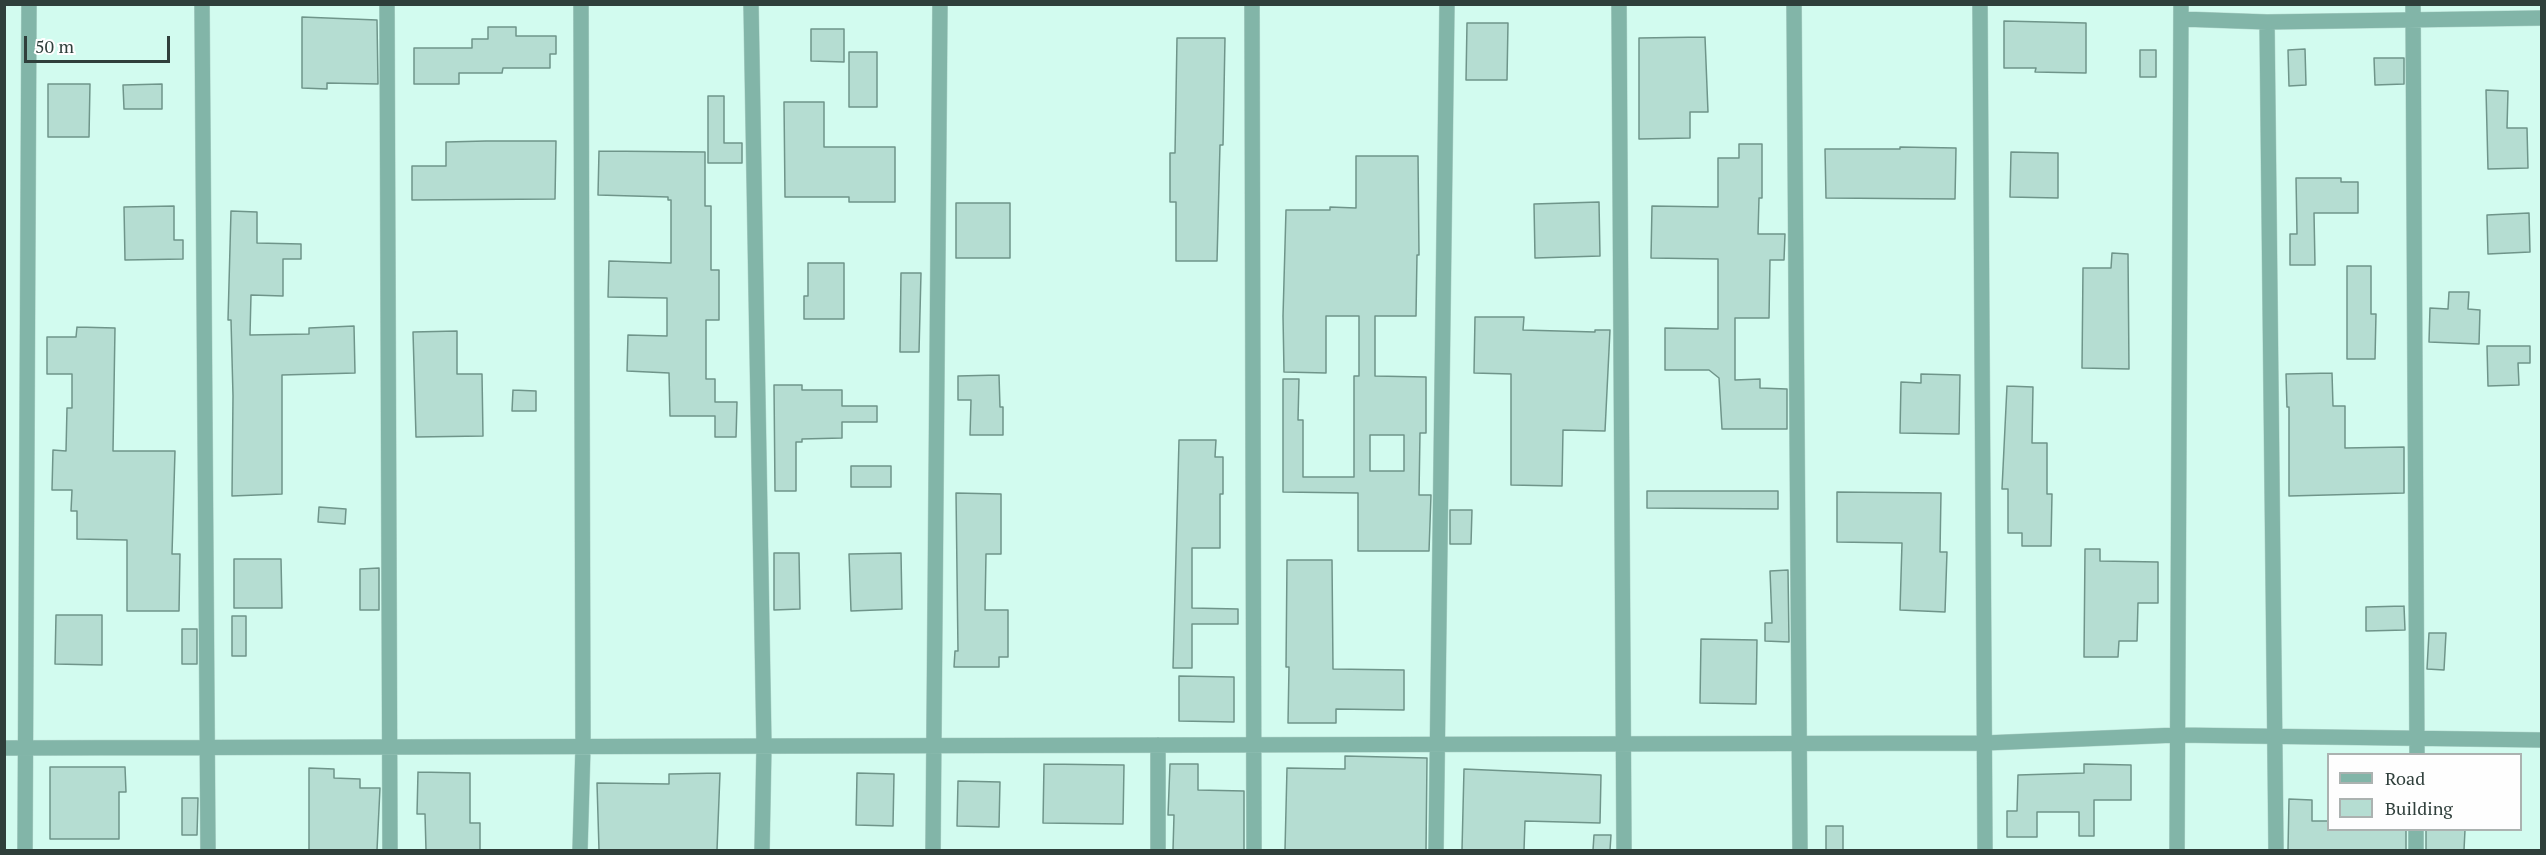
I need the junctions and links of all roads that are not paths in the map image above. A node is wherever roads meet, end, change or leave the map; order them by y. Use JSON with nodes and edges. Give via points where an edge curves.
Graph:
{"nodes":[{"id":1,"x":29,"y":4,"type":"edge"},
{"id":2,"x":202,"y":4,"type":"edge"},
{"id":3,"x":387,"y":4,"type":"edge"},
{"id":4,"x":581,"y":4,"type":"edge"},
{"id":5,"x":751,"y":4,"type":"edge"},
{"id":6,"x":940,"y":4,"type":"edge"},
{"id":7,"x":1252,"y":4,"type":"edge"},
{"id":8,"x":1447,"y":4,"type":"edge"},
{"id":9,"x":1619,"y":4,"type":"edge"},
{"id":10,"x":1794,"y":4,"type":"edge"},
{"id":11,"x":1980,"y":4,"type":"edge"},
{"id":12,"x":2181,"y":12,"type":"edge"},
{"id":13,"x":2414,"y":12,"type":"edge"},
{"id":14,"x":2541,"y":18,"type":"edge"},
{"id":15,"x":2267,"y":22,"type":"junction"},
{"id":16,"x":2177,"y":735,"type":"junction"},
{"id":17,"x":2276,"y":736,"type":"junction"},
{"id":18,"x":2417,"y":738,"type":"junction"},
{"id":19,"x":2541,"y":740,"type":"edge"},
{"id":20,"x":1984,"y":743,"type":"junction"},
{"id":21,"x":1254,"y":744,"type":"junction"},
{"id":22,"x":1436,"y":744,"type":"junction"},
{"id":23,"x":1623,"y":744,"type":"junction"},
{"id":24,"x":1801,"y":744,"type":"junction"},
{"id":25,"x":933,"y":745,"type":"junction"},
{"id":26,"x":1158,"y":745,"type":"junction"},
{"id":27,"x":764,"y":746,"type":"junction"},
{"id":28,"x":390,"y":747,"type":"junction"},
{"id":29,"x":583,"y":747,"type":"junction"},
{"id":30,"x":4,"y":748,"type":"edge"},
{"id":31,"x":25,"y":749,"type":"junction"},
{"id":32,"x":208,"y":749,"type":"junction"},
{"id":33,"x":2416,"y":753,"type":"edge"},
{"id":34,"x":2416,"y":831,"type":"edge"},
{"id":35,"x":25,"y":850,"type":"edge"},
{"id":36,"x":208,"y":850,"type":"edge"},
{"id":37,"x":390,"y":850,"type":"edge"},
{"id":38,"x":580,"y":850,"type":"edge"},
{"id":39,"x":762,"y":850,"type":"edge"},
{"id":40,"x":933,"y":850,"type":"edge"},
{"id":41,"x":1158,"y":850,"type":"edge"},
{"id":42,"x":1254,"y":850,"type":"edge"},
{"id":43,"x":1436,"y":850,"type":"edge"},
{"id":44,"x":1624,"y":850,"type":"edge"},
{"id":45,"x":1800,"y":850,"type":"edge"},
{"id":46,"x":1985,"y":850,"type":"edge"},
{"id":47,"x":2177,"y":850,"type":"edge"},
{"id":48,"x":2276,"y":850,"type":"edge"},
{"id":49,"x":2416,"y":850,"type":"edge"}],
"edges":[{"from":1,"to":31,"type":"street"},
{"from":2,"to":32,"type":"street"},
{"from":3,"to":28,"type":"street"},
{"from":4,"to":29,"type":"street"},
{"from":5,"to":27,"type":"street"},
{"from":6,"to":25,"type":"street"},
{"from":7,"to":21,"type":"street"},
{"from":8,"to":22,"type":"street"},
{"from":9,"to":23,"type":"street"},
{"from":10,"to":24,"type":"street"},
{"from":11,"to":20,"type":"street"},
{"from":12,"to":15,"type":"street"},
{"from":12,"to":16,"type":"street"},
{"from":13,"to":14,"type":"street"},
{"from":13,"to":15,"type":"street"},
{"from":13,"to":18,"type":"street"},
{"from":15,"to":17,"type":"street"},
{"from":16,"to":17,"type":"street"},
{"from":16,"to":20,"type":"street"},
{"from":16,"to":47,"type":"street"},
{"from":17,"to":18,"type":"street"},
{"from":17,"to":48,"type":"street"},
{"from":18,"to":19,"type":"street"},
{"from":18,"to":33,"type":"street"},
{"from":20,"to":24,"type":"street"},
{"from":20,"to":46,"type":"street"},
{"from":21,"to":22,"type":"street"},
{"from":21,"to":26,"type":"street"},
{"from":21,"to":42,"type":"street"},
{"from":22,"to":23,"type":"street"},
{"from":22,"to":43,"type":"street"},
{"from":23,"to":24,"type":"street"},
{"from":23,"to":44,"type":"street"},
{"from":24,"to":45,"type":"street"},
{"from":25,"to":26,"type":"street"},
{"from":25,"to":27,"type":"street"},
{"from":25,"to":40,"type":"street"},
{"from":26,"to":41,"type":"street"},
{"from":27,"to":29,"type":"street"},
{"from":27,"to":39,"type":"street"},
{"from":28,"to":29,"type":"street"},
{"from":28,"to":32,"type":"street"},
{"from":28,"to":37,"type":"street"},
{"from":29,"to":38,"type":"street"},
{"from":30,"to":31,"type":"street"},
{"from":31,"to":32,"type":"street"},
{"from":31,"to":35,"type":"street"},
{"from":32,"to":36,"type":"street"},
{"from":34,"to":49,"type":"street"}]}
